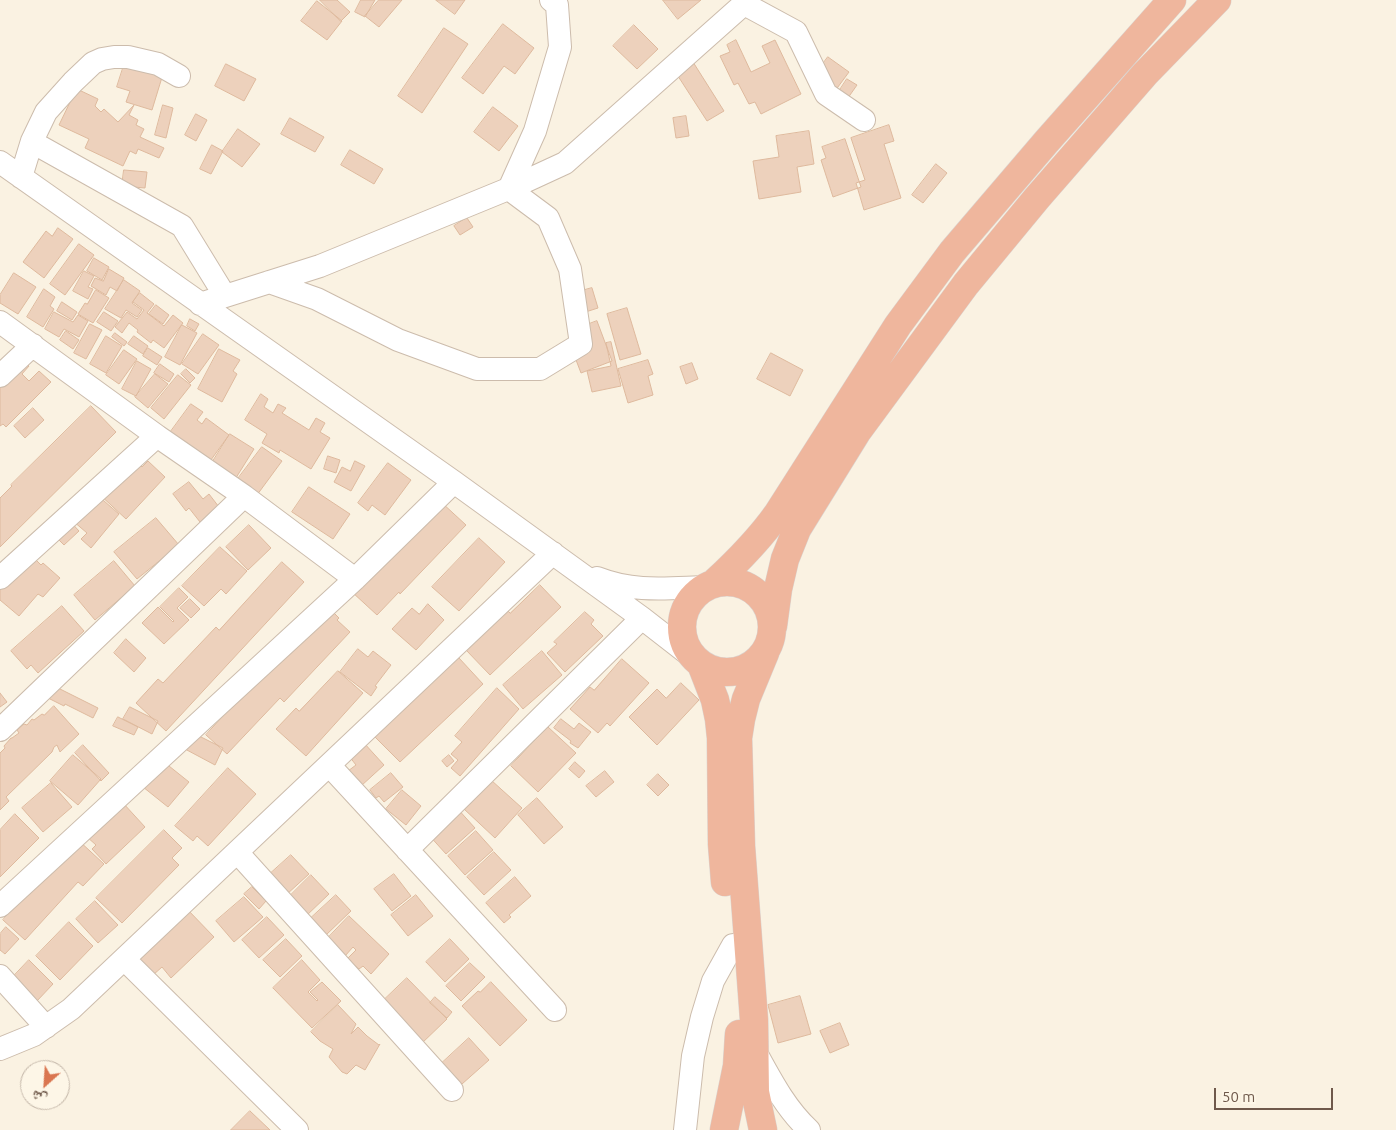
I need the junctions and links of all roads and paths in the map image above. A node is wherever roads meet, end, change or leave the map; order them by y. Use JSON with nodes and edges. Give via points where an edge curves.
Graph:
{"nodes":[{"id":1,"x":551,"y":0,"type":"edge"},
{"id":2,"x":1172,"y":0,"type":"edge"},
{"id":3,"x":1217,"y":0,"type":"edge"},
{"id":4,"x":746,"y":1,"type":"edge"},
{"id":5,"x":179,"y":76,"type":"dead end"},
{"id":6,"x":864,"y":120,"type":"dead end"},
{"id":7,"x":32,"y":142,"type":"junction"},
{"id":8,"x":0,"y":162,"type":"edge"},
{"id":9,"x":21,"y":177,"type":"junction"},
{"id":10,"x":509,"y":189,"type":"junction"},
{"id":11,"x":269,"y":282,"type":"junction"},
{"id":12,"x":225,"y":296,"type":"junction"},
{"id":13,"x":200,"y":304,"type":"junction"},
{"id":14,"x":0,"y":322,"type":"edge"},
{"id":15,"x":33,"y":345,"type":"junction"},
{"id":16,"x":0,"y":376,"type":"edge"},
{"id":17,"x":157,"y":436,"type":"junction"},
{"id":18,"x":454,"y":482,"type":"junction"},
{"id":19,"x":244,"y":496,"type":"junction"},
{"id":20,"x":553,"y":553,"type":"junction"},
{"id":21,"x":571,"y":567,"type":"junction"},
{"id":22,"x":0,"y":578,"type":"edge"},
{"id":23,"x":355,"y":579,"type":"junction"},
{"id":24,"x":710,"y":585,"type":"junction"},
{"id":25,"x":642,"y":618,"type":"junction"},
{"id":26,"x":773,"y":626,"type":"junction"},
{"id":27,"x":765,"y":653,"type":"junction"},
{"id":28,"x":699,"y":662,"type":"junction"},
{"id":29,"x":0,"y":730,"type":"edge"},
{"id":30,"x":329,"y":765,"type":"junction"},
{"id":31,"x":407,"y":850,"type":"junction"},
{"id":32,"x":237,"y":852,"type":"junction"},
{"id":33,"x":0,"y":906,"type":"edge"},
{"id":34,"x":732,"y":945,"type":"junction"},
{"id":35,"x":124,"y":959,"type":"junction"},
{"id":36,"x":0,"y":976,"type":"edge"},
{"id":37,"x":555,"y":1010,"type":"dead end"},
{"id":38,"x":46,"y":1027,"type":"junction"},
{"id":39,"x":0,"y":1049,"type":"edge"},
{"id":40,"x":754,"y":1049,"type":"junction"},
{"id":41,"x":452,"y":1090,"type":"dead end"},
{"id":42,"x":297,"y":1130,"type":"edge"},
{"id":43,"x":685,"y":1130,"type":"edge"},
{"id":44,"x":724,"y":1130,"type":"edge"},
{"id":45,"x":763,"y":1130,"type":"edge"},
{"id":46,"x":809,"y":1130,"type":"edge"}],
"edges":[{"from":1,"to":10,"type":"street","via":[[558,5],[560,47],[536,131]]},
{"from":2,"to":24,"type":"highway","via":[[952,252],[898,325],[773,520],[747,552]]},
{"from":3,"to":26,"type":"highway","via":[[1145,74],[1044,190],[966,284],[857,432],[797,529],[785,559]]},
{"from":4,"to":6,"type":"street","via":[[748,6],[796,32],[826,94]]},
{"from":4,"to":10,"type":"street","via":[[565,163]]},
{"from":5,"to":7,"type":"street","via":[[158,64],[128,57],[93,63],[46,112]]},
{"from":7,"to":9,"type":"street"},
{"from":7,"to":12,"type":"street","via":[[182,226]]},
{"from":8,"to":9,"type":"street"},
{"from":9,"to":13,"type":"street"},
{"from":10,"to":11,"type":"street","via":[[320,266]]},
{"from":10,"to":11,"type":"street","via":[[548,218],[570,268],[581,344],[540,369],[477,370],[398,340],[317,299]]},
{"from":11,"to":12,"type":"street"},
{"from":12,"to":13,"type":"street"},
{"from":13,"to":18,"type":"street"},
{"from":14,"to":15,"type":"street"},
{"from":15,"to":16,"type":"street"},
{"from":15,"to":17,"type":"street"},
{"from":17,"to":19,"type":"street"},
{"from":17,"to":22,"type":"street"},
{"from":18,"to":20,"type":"street"},
{"from":18,"to":23,"type":"street"},
{"from":19,"to":23,"type":"street"},
{"from":19,"to":29,"type":"street"},
{"from":20,"to":21,"type":"street"},
{"from":20,"to":30,"type":"street"},
{"from":21,"to":24,"type":"street","via":[[620,586],[649,589]]},
{"from":21,"to":25,"type":"street"},
{"from":23,"to":33,"type":"street"},
{"from":24,"to":26,"type":"highway","via":[[727,582],[754,590],[764,600]]},
{"from":24,"to":28,"type":"highway","via":[[691,601],[682,620],[687,648]]},
{"from":25,"to":28,"type":"street"},
{"from":25,"to":31,"type":"street"},
{"from":26,"to":27,"type":"highway"},
{"from":27,"to":28,"type":"highway","via":[[757,662],[736,672],[712,670]]},
{"from":27,"to":40,"type":"highway","via":[[746,699],[738,738]]},
{"from":28,"to":34,"type":"highway","via":[[715,700],[719,719],[722,844]]},
{"from":30,"to":31,"type":"street"},
{"from":30,"to":32,"type":"street"},
{"from":31,"to":37,"type":"street"},
{"from":32,"to":35,"type":"street"},
{"from":32,"to":41,"type":"street"},
{"from":34,"to":43,"type":"street","via":[[713,981],[702,1018],[693,1056]]},
{"from":34,"to":44,"type":"highway","via":[[740,1022]]},
{"from":35,"to":38,"type":"street","via":[[71,1009]]},
{"from":35,"to":42,"type":"street"},
{"from":36,"to":38,"type":"street"},
{"from":38,"to":39,"type":"street"},
{"from":40,"to":45,"type":"highway","via":[[755,1092]]},
{"from":40,"to":46,"type":"street","via":[[781,1097]]}]}
